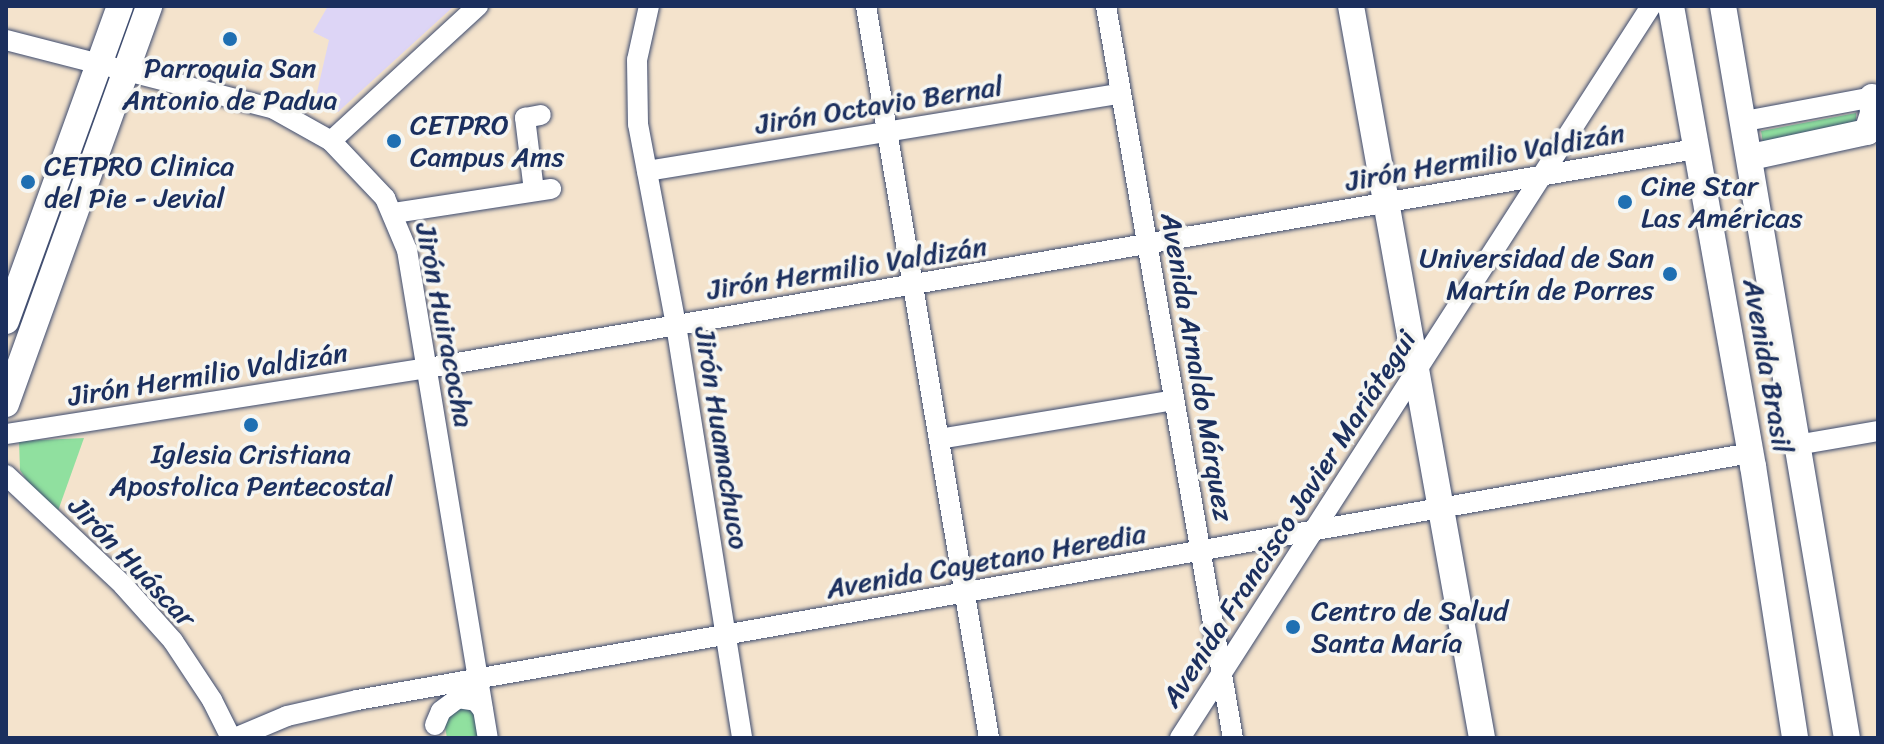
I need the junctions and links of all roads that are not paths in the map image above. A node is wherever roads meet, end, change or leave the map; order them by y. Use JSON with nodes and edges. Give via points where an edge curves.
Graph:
{"nodes":[{"id":1,"x":120,"y":6,"type":"edge"},
{"id":2,"x":149,"y":6,"type":"edge"},
{"id":3,"x":478,"y":6,"type":"edge"},
{"id":4,"x":649,"y":6,"type":"edge"},
{"id":5,"x":866,"y":6,"type":"edge"},
{"id":6,"x":1106,"y":6,"type":"edge"},
{"id":7,"x":1351,"y":6,"type":"edge"},
{"id":8,"x":1651,"y":6,"type":"edge"},
{"id":9,"x":1671,"y":6,"type":"edge"},
{"id":10,"x":1723,"y":6,"type":"edge"},
{"id":11,"x":6,"y":40,"type":"edge"},
{"id":12,"x":98,"y":62,"type":"junction"},
{"id":13,"x":125,"y":69,"type":"junction"},
{"id":14,"x":1121,"y":93,"type":"junction"},
{"id":15,"x":1875,"y":97,"type":"edge"},
{"id":16,"x":541,"y":115,"type":"dead end"},
{"id":17,"x":1745,"y":121,"type":"junction"},
{"id":18,"x":888,"y":132,"type":"junction"},
{"id":19,"x":331,"y":141,"type":"junction"},
{"id":20,"x":1696,"y":149,"type":"junction"},
{"id":21,"x":1751,"y":157,"type":"junction"},
{"id":22,"x":647,"y":171,"type":"junction"},
{"id":23,"x":1546,"y":173,"type":"junction"},
{"id":24,"x":1386,"y":201,"type":"junction"},
{"id":25,"x":394,"y":213,"type":"junction"},
{"id":26,"x":1148,"y":246,"type":"junction"},
{"id":27,"x":914,"y":286,"type":"junction"},
{"id":28,"x":6,"y":321,"type":"edge"},
{"id":29,"x":676,"y":325,"type":"junction"},
{"id":30,"x":428,"y":368,"type":"junction"},
{"id":31,"x":1417,"y":370,"type":"junction"},
{"id":32,"x":1174,"y":400,"type":"junction"},
{"id":33,"x":6,"y":404,"type":"edge"},
{"id":34,"x":1878,"y":431,"type":"edge"},
{"id":35,"x":6,"y":434,"type":"edge"},
{"id":36,"x":939,"y":439,"type":"junction"},
{"id":37,"x":1797,"y":445,"type":"junction"},
{"id":38,"x":1751,"y":453,"type":"junction"},
{"id":39,"x":6,"y":475,"type":"edge"},
{"id":40,"x":1442,"y":509,"type":"junction"},
{"id":41,"x":1315,"y":530,"type":"junction"},
{"id":42,"x":1200,"y":552,"type":"junction"},
{"id":43,"x":964,"y":593,"type":"junction"},
{"id":44,"x":726,"y":636,"type":"junction"},
{"id":45,"x":1222,"y":674,"type":"junction"},
{"id":46,"x":479,"y":677,"type":"junction"},
{"id":47,"x":426,"y":687,"type":"junction"},
{"id":48,"x":483,"y":710,"type":"junction"},
{"id":49,"x":436,"y":732,"type":"edge"},
{"id":50,"x":233,"y":738,"type":"edge"},
{"id":51,"x":488,"y":738,"type":"edge"},
{"id":52,"x":742,"y":738,"type":"edge"},
{"id":53,"x":989,"y":738,"type":"edge"},
{"id":54,"x":1180,"y":738,"type":"edge"},
{"id":55,"x":1233,"y":738,"type":"edge"},
{"id":56,"x":1482,"y":738,"type":"edge"},
{"id":57,"x":1795,"y":738,"type":"edge"},
{"id":58,"x":1847,"y":738,"type":"edge"}],
"edges":[{"from":1,"to":12,"type":"main road"},
{"from":2,"to":13,"type":"main road"},
{"from":3,"to":19,"type":"street"},
{"from":4,"to":22,"type":"street","name":"Jirón Huamachuco","via":[[635,92]]},
{"from":5,"to":18,"type":"street"},
{"from":6,"to":14,"type":"street","name":"Avenida Arnaldo Márquez"},
{"from":7,"to":24,"type":"main road"},
{"from":8,"to":23,"type":"street","name":"Avenida Francisco Javier Mariátegui"},
{"from":9,"to":20,"type":"main road","name":"Avenida Brasil"},
{"from":10,"to":17,"type":"main road","name":"Avenida Brasil"},
{"from":11,"to":12,"type":"street","name":"Jirón Huiracocha"},
{"from":12,"to":13,"type":"street","name":"Jirón Huiracocha"},
{"from":12,"to":28,"type":"main road"},
{"from":13,"to":19,"type":"street","name":"Jirón Huiracocha","via":[[256,102]]},
{"from":13,"to":33,"type":"main road"},
{"from":14,"to":18,"type":"street","name":"Jirón Octavio Bernal"},
{"from":14,"to":26,"type":"street","name":"Avenida Arnaldo Márquez"},
{"from":15,"to":17,"type":"street"},
{"from":15,"to":21,"type":"main road","via":[[1867,132]]},
{"from":16,"to":25,"type":"street","via":[[525,118],[542,190]]},
{"from":17,"to":21,"type":"main road","name":"Avenida Brasil"},
{"from":18,"to":22,"type":"street","name":"Jirón Octavio Bernal"},
{"from":18,"to":27,"type":"street"},
{"from":19,"to":25,"type":"street","name":"Jirón Huiracocha","via":[[376,185]]},
{"from":20,"to":23,"type":"street","name":"Jirón Hermilio Valdizán"},
{"from":20,"to":38,"type":"main road","name":"Avenida Brasil"},
{"from":21,"to":37,"type":"main road","name":"Avenida Brasil"},
{"from":22,"to":29,"type":"street","name":"Jirón Huamachuco"},
{"from":23,"to":24,"type":"street","name":"Jirón Hermilio Valdizán"},
{"from":23,"to":31,"type":"street","name":"Avenida Francisco Javier Mariátegui"},
{"from":24,"to":26,"type":"street","name":"Jirón Hermilio Valdizán"},
{"from":24,"to":31,"type":"main road"},
{"from":25,"to":30,"type":"street","name":"Jirón Huiracocha","via":[[407,250]]},
{"from":26,"to":27,"type":"street","name":"Jirón Hermilio Valdizán"},
{"from":26,"to":32,"type":"street","name":"Avenida Arnaldo Márquez"},
{"from":27,"to":29,"type":"street","name":"Jirón Hermilio Valdizán"},
{"from":27,"to":36,"type":"street"},
{"from":29,"to":30,"type":"street","name":"Jirón Hermilio Valdizán"},
{"from":29,"to":44,"type":"street","name":"Jirón Huamachuco"},
{"from":30,"to":35,"type":"street","name":"Jirón Hermilio Valdizán"},
{"from":30,"to":46,"type":"street","name":"Jirón Huiracocha"},
{"from":31,"to":40,"type":"main road"},
{"from":31,"to":41,"type":"street","name":"Avenida Francisco Javier Mariátegui"},
{"from":32,"to":36,"type":"street"},
{"from":32,"to":42,"type":"street","name":"Avenida Arnaldo Márquez"},
{"from":34,"to":37,"type":"street"},
{"from":36,"to":43,"type":"street"},
{"from":37,"to":58,"type":"main road","name":"Avenida Brasil"},
{"from":38,"to":40,"type":"street","name":"Avenida Cayetano Heredia"},
{"from":38,"to":57,"type":"main road","name":"Avenida Brasil"},
{"from":39,"to":50,"type":"street","name":"Jirón Huáscar","via":[[158,622]]},
{"from":40,"to":41,"type":"street","name":"Avenida Cayetano Heredia"},
{"from":40,"to":56,"type":"main road"},
{"from":41,"to":42,"type":"street","name":"Avenida Cayetano Heredia"},
{"from":41,"to":45,"type":"street","name":"Avenida Francisco Javier Mariátegui"},
{"from":42,"to":43,"type":"street","name":"Avenida Cayetano Heredia"},
{"from":42,"to":45,"type":"street","name":"Avenida Arnaldo Márquez"},
{"from":43,"to":44,"type":"street","name":"Avenida Cayetano Heredia"},
{"from":43,"to":53,"type":"street"},
{"from":44,"to":46,"type":"street","name":"Avenida Cayetano Heredia"},
{"from":44,"to":52,"type":"street","name":"Jirón Huamachuco"},
{"from":45,"to":54,"type":"street","name":"Avenida Francisco Javier Mariátegui"},
{"from":45,"to":55,"type":"street","name":"Avenida Arnaldo Márquez"},
{"from":46,"to":47,"type":"street","name":"Avenida Cayetano Heredia"},
{"from":46,"to":48,"type":"street","name":"Jirón Huiracocha"},
{"from":47,"to":49,"type":"street"},
{"from":47,"to":50,"type":"street","name":"Avenida Cayetano Heredia","via":[[312,709]]},
{"from":48,"to":49,"type":"street","via":[[476,701],[458,698],[441,711]]},
{"from":48,"to":51,"type":"street","name":"Jirón Huiracocha"}]}
